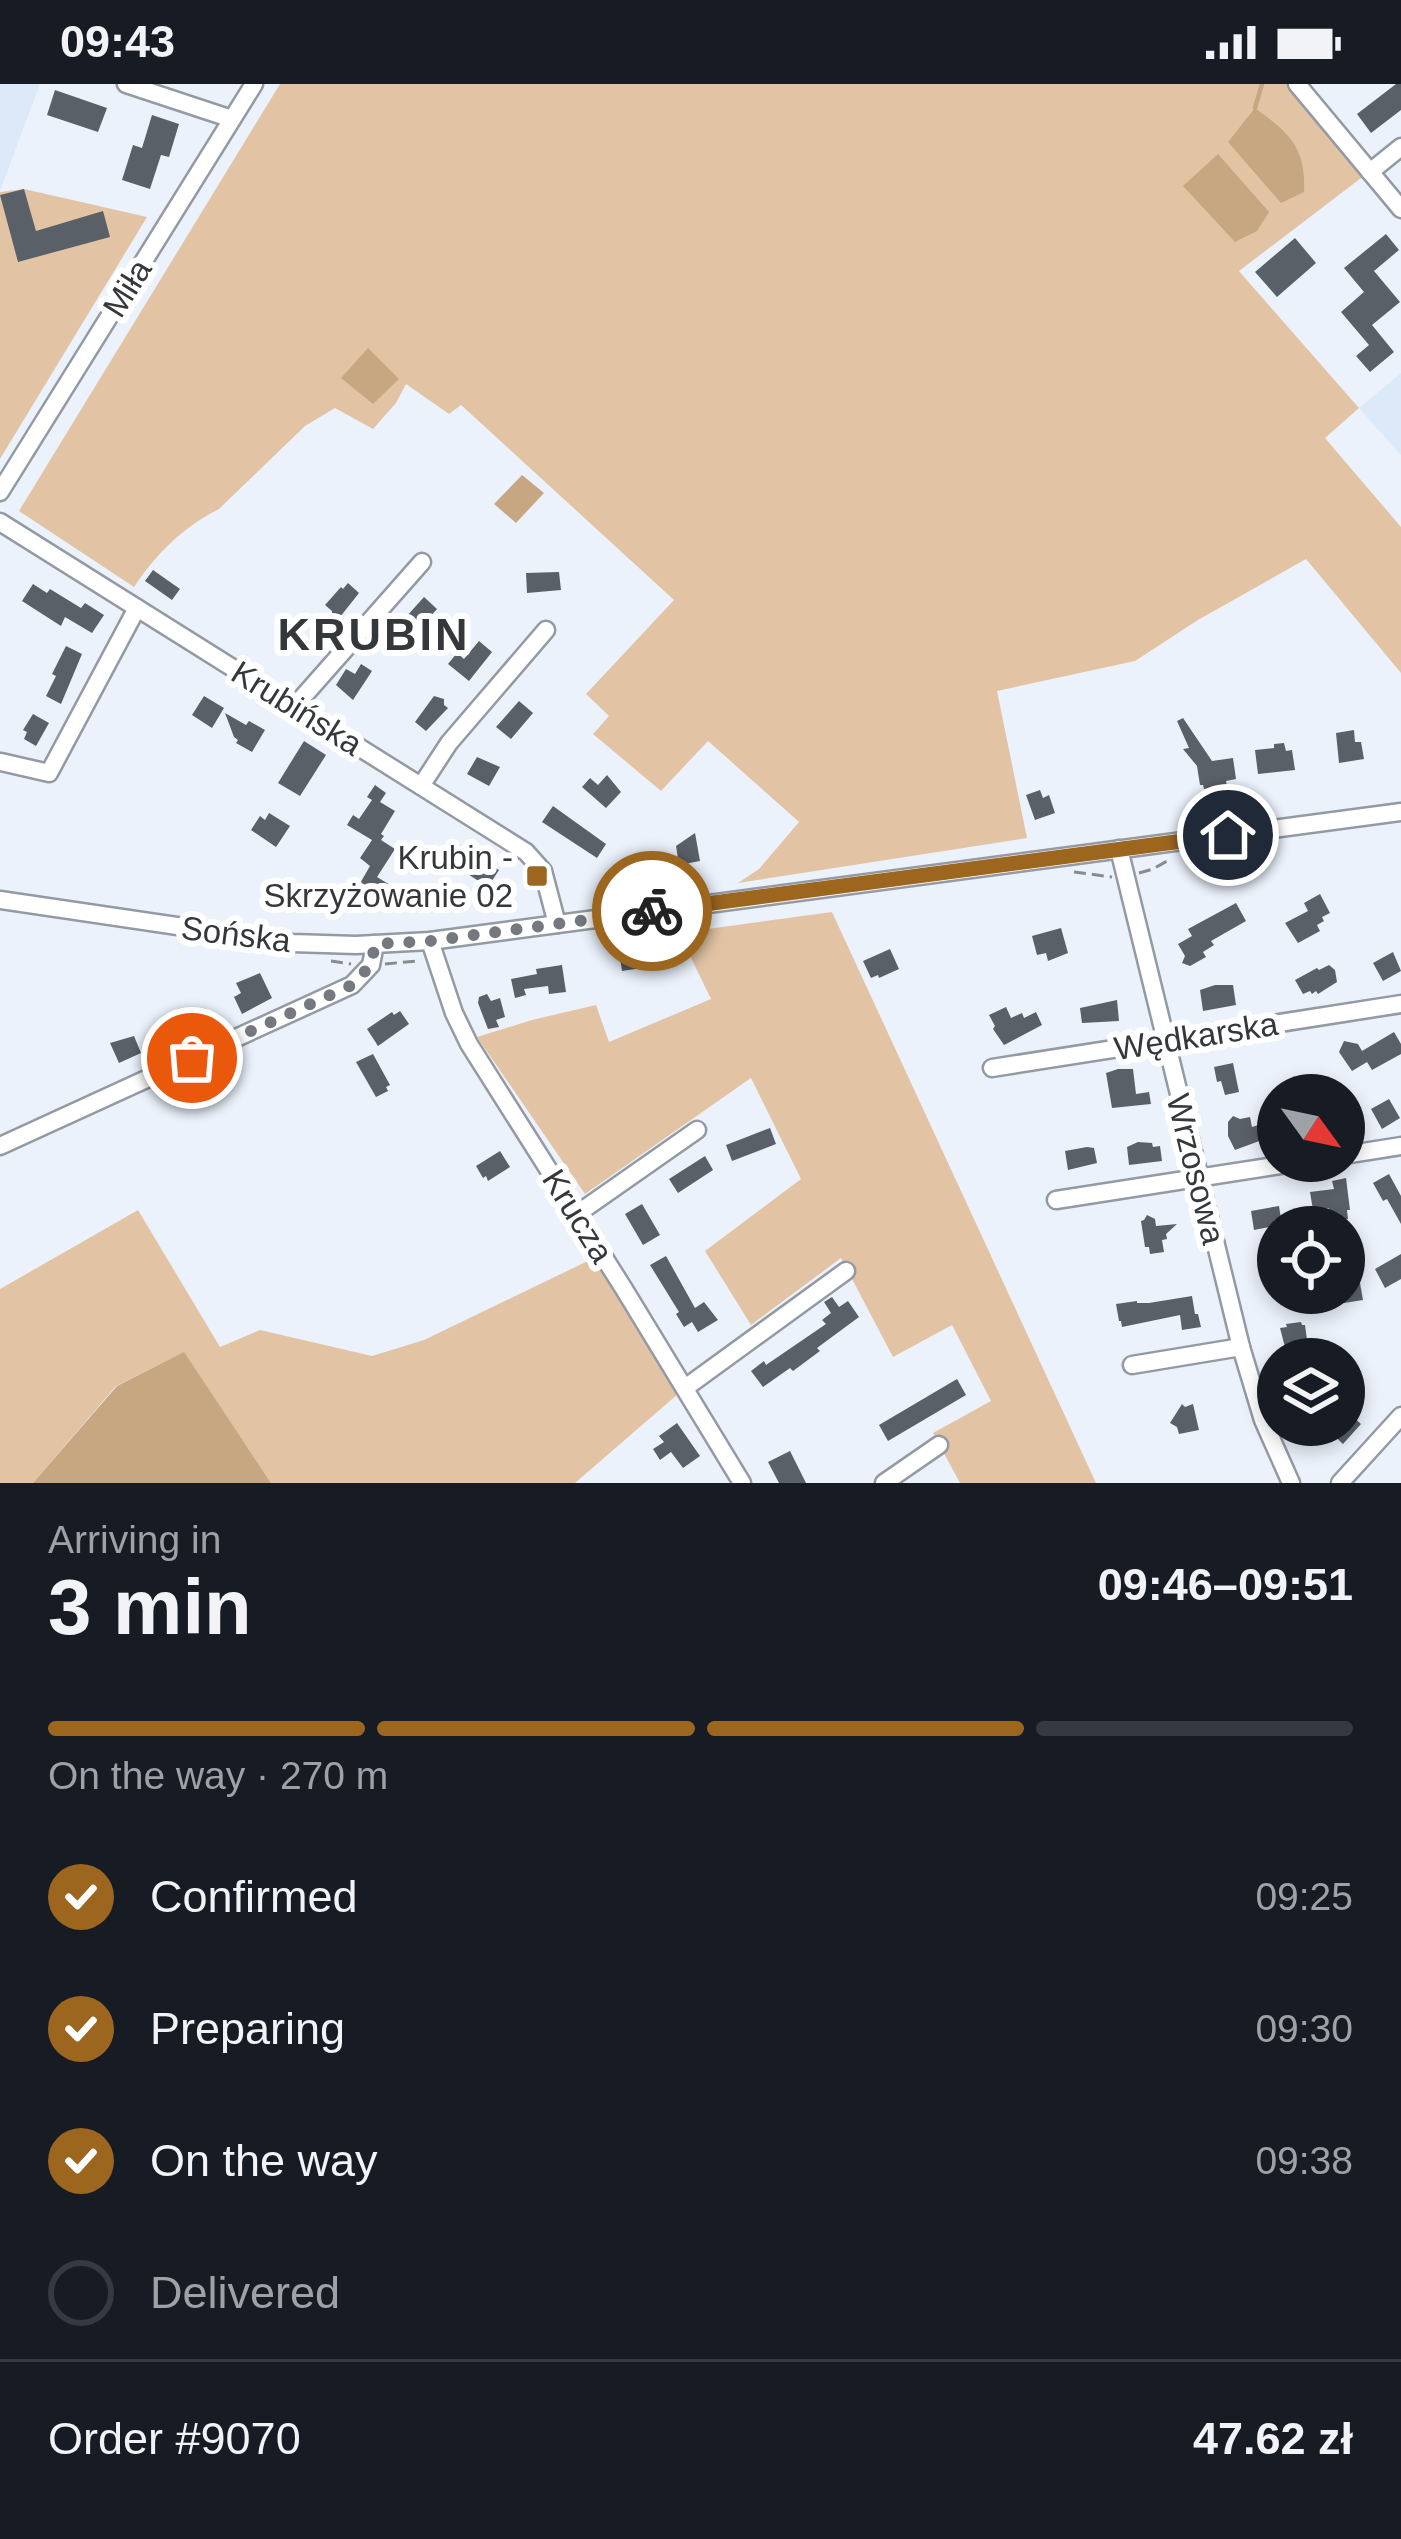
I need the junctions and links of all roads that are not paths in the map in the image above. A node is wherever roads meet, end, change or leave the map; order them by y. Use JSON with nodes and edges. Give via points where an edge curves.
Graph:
{"nodes":[{"id":1,"x":126,"y":84,"type":"edge"},
{"id":2,"x":254,"y":84,"type":"edge"},
{"id":3,"x":1297,"y":84,"type":"edge"},
{"id":4,"x":232,"y":119,"type":"junction"},
{"id":5,"x":1401,"y":147,"type":"edge"},
{"id":6,"x":1370,"y":172,"type":"junction"},
{"id":7,"x":1401,"y":209,"type":"edge"},
{"id":8,"x":0,"y":492,"type":"edge"},
{"id":9,"x":0,"y":521,"type":"edge"},
{"id":10,"x":422,"y":562,"type":"dead end"},
{"id":11,"x":137,"y":608,"type":"junction"},
{"id":12,"x":546,"y":630,"type":"dead end"},
{"id":13,"x":294,"y":707,"type":"junction"},
{"id":14,"x":1,"y":762,"type":"edge"},
{"id":15,"x":422,"y":786,"type":"junction"},
{"id":16,"x":1401,"y":812,"type":"edge"},
{"id":17,"x":1119,"y":849,"type":"junction"},
{"id":18,"x":0,"y":900,"type":"edge"},
{"id":19,"x":557,"y":924,"type":"junction"},
{"id":20,"x":430,"y":941,"type":"junction"},
{"id":21,"x":375,"y":944,"type":"junction"},
{"id":22,"x":1401,"y":1004,"type":"edge"},
{"id":23,"x":1164,"y":1041,"type":"junction"},
{"id":24,"x":992,"y":1068,"type":"dead end"},
{"id":25,"x":697,"y":1130,"type":"dead end"},
{"id":26,"x":0,"y":1146,"type":"edge"},
{"id":27,"x":1401,"y":1146,"type":"edge"},
{"id":28,"x":1365,"y":1152,"type":"edge"},
{"id":29,"x":1257,"y":1169,"type":"edge"},
{"id":30,"x":1199,"y":1178,"type":"junction"},
{"id":31,"x":1055,"y":1200,"type":"dead end"},
{"id":32,"x":577,"y":1214,"type":"junction"},
{"id":33,"x":846,"y":1271,"type":"dead end"},
{"id":34,"x":1241,"y":1347,"type":"junction"},
{"id":35,"x":1132,"y":1365,"type":"dead end"},
{"id":36,"x":686,"y":1388,"type":"junction"},
{"id":37,"x":1401,"y":1416,"type":"edge"},
{"id":38,"x":939,"y":1445,"type":"dead end"},
{"id":39,"x":742,"y":1483,"type":"edge"},
{"id":40,"x":884,"y":1483,"type":"edge"},
{"id":41,"x":1291,"y":1483,"type":"edge"},
{"id":42,"x":1340,"y":1483,"type":"edge"}],
"edges":[{"from":1,"to":4,"type":"street"},
{"from":2,"to":4,"type":"street","name":"Miła"},
{"from":3,"to":6,"type":"street"},
{"from":4,"to":8,"type":"street","name":"Miła"},
{"from":5,"to":6,"type":"street"},
{"from":6,"to":7,"type":"street"},
{"from":9,"to":11,"type":"street","name":"Krubińska"},
{"from":10,"to":13,"type":"street"},
{"from":11,"to":13,"type":"street","name":"Krubińska"},
{"from":11,"to":14,"type":"street","via":[[49,773]]},
{"from":12,"to":15,"type":"street","via":[[449,742]]},
{"from":13,"to":15,"type":"street","name":"Krubińska"},
{"from":15,"to":19,"type":"street","name":"Krubińska","via":[[536,861]]},
{"from":16,"to":17,"type":"street","name":"Sońska"},
{"from":17,"to":19,"type":"street","name":"Sońska"},
{"from":17,"to":23,"type":"street","name":"Wrzosowa"},
{"from":18,"to":21,"type":"street","name":"Sońska","via":[[292,943]]},
{"from":19,"to":20,"type":"street","name":"Sońska"},
{"from":20,"to":21,"type":"street","name":"Sońska"},
{"from":20,"to":32,"type":"street","name":"Krucza","via":[[469,1044]]},
{"from":21,"to":26,"type":"street","via":[[371,965],[352,985]]},
{"from":22,"to":23,"type":"street","name":"Wędkarska"},
{"from":23,"to":24,"type":"street","name":"Wędkarska"},
{"from":23,"to":30,"type":"street","name":"Wrzosowa"},
{"from":25,"to":32,"type":"street"},
{"from":27,"to":28,"type":"street"},
{"from":29,"to":30,"type":"street"},
{"from":30,"to":31,"type":"street"},
{"from":30,"to":34,"type":"street","name":"Wrzosowa"},
{"from":32,"to":36,"type":"street","name":"Krucza"},
{"from":33,"to":36,"type":"street"},
{"from":34,"to":35,"type":"street"},
{"from":34,"to":41,"type":"street","name":"Wrzosowa"},
{"from":36,"to":39,"type":"street","name":"Krucza"},
{"from":37,"to":42,"type":"street"},
{"from":38,"to":40,"type":"street"}]}
